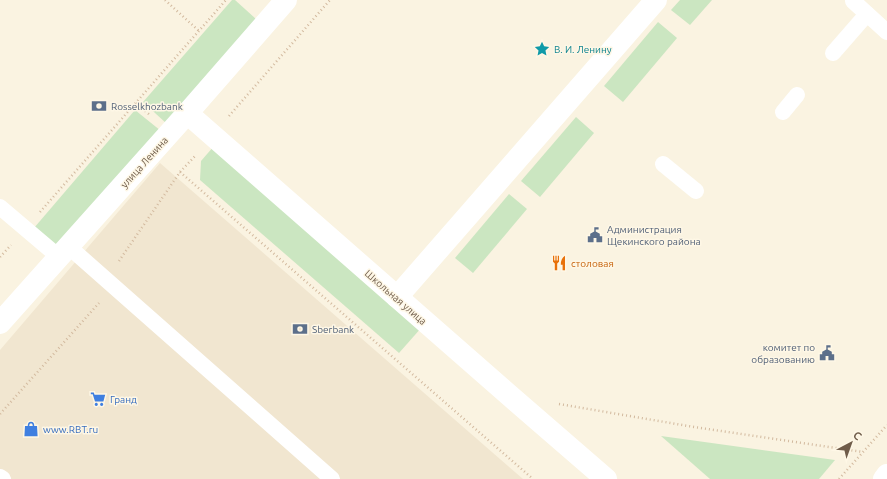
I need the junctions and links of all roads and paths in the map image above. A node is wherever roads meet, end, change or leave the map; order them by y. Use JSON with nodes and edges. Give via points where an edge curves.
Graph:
{"nodes":[{"id":1,"x":165,"y":0,"type":"edge"},
{"id":2,"x":226,"y":0,"type":"edge"},
{"id":3,"x":286,"y":0,"type":"edge"},
{"id":4,"x":330,"y":0,"type":"edge"},
{"id":5,"x":656,"y":0,"type":"edge"},
{"id":6,"x":854,"y":0,"type":"edge"},
{"id":7,"x":867,"y":14,"type":"junction"},
{"id":8,"x":199,"y":31,"type":"junction"},
{"id":9,"x":887,"y":32,"type":"edge"},
{"id":10,"x":833,"y":53,"type":"dead end"},
{"id":11,"x":797,"y":95,"type":"dead end"},
{"id":12,"x":782,"y":112,"type":"dead end"},
{"id":13,"x":187,"y":113,"type":"junction"},
{"id":14,"x":212,"y":136,"type":"junction"},
{"id":15,"x":663,"y":164,"type":"dead end"},
{"id":16,"x":180,"y":172,"type":"dead end"},
{"id":17,"x":696,"y":191,"type":"dead end"},
{"id":18,"x":0,"y":207,"type":"edge"},
{"id":19,"x":25,"y":229,"type":"junction"},
{"id":20,"x":63,"y":252,"type":"junction"},
{"id":21,"x":0,"y":257,"type":"edge"},
{"id":22,"x":397,"y":297,"type":"junction"},
{"id":23,"x":0,"y":323,"type":"edge"},
{"id":24,"x":555,"y":403,"type":"dead end"},
{"id":25,"x":887,"y":424,"type":"edge"},
{"id":26,"x":863,"y":452,"type":"junction"},
{"id":27,"x":887,"y":475,"type":"edge"},
{"id":28,"x":0,"y":477,"type":"edge"},
{"id":29,"x":601,"y":477,"type":"edge"},
{"id":30,"x":2,"y":479,"type":"edge"},
{"id":31,"x":332,"y":479,"type":"edge"},
{"id":32,"x":533,"y":479,"type":"edge"},
{"id":33,"x":839,"y":479,"type":"edge"},
{"id":34,"x":884,"y":479,"type":"edge"}],
"edges":[{"from":1,"to":8,"type":"path"},
{"from":2,"to":8,"type":"path"},
{"from":3,"to":13,"type":"street","name":"улица Ленина"},
{"from":4,"to":14,"type":"path"},
{"from":5,"to":22,"type":"street"},
{"from":6,"to":7,"type":"lane"},
{"from":7,"to":9,"type":"lane"},
{"from":7,"to":10,"type":"lane"},
{"from":8,"to":19,"type":"path"},
{"from":11,"to":12,"type":"lane"},
{"from":13,"to":14,"type":"street","name":"Школьная улица"},
{"from":13,"to":20,"type":"street","name":"улица Ленина"},
{"from":14,"to":22,"type":"street","name":"Школьная улица"},
{"from":15,"to":17,"type":"lane"},
{"from":16,"to":32,"type":"path"},
{"from":18,"to":19,"type":"lane"},
{"from":19,"to":20,"type":"lane"},
{"from":19,"to":21,"type":"path"},
{"from":20,"to":23,"type":"street","name":"улица Ленина"},
{"from":20,"to":31,"type":"lane"},
{"from":22,"to":29,"type":"street","name":"Школьная улица"},
{"from":24,"to":26,"type":"path"},
{"from":25,"to":26,"type":"path"},
{"from":26,"to":33,"type":"path"},
{"from":27,"to":34,"type":"street"},
{"from":28,"to":30,"type":"lane"}]}
